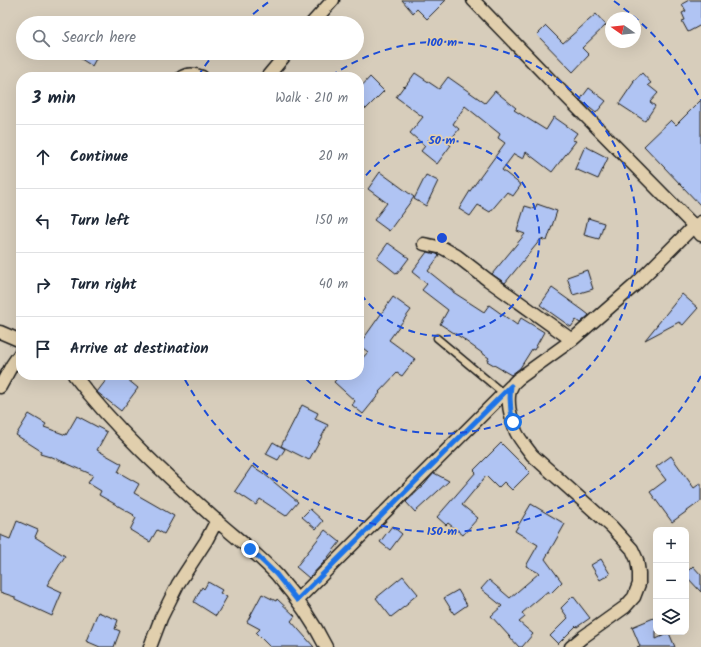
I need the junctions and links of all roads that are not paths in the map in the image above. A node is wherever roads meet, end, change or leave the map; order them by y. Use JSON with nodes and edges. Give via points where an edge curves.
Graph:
{"nodes":[{"id":1,"x":333,"y":0,"type":"edge"},
{"id":2,"x":473,"y":0,"type":"edge"},
{"id":3,"x":318,"y":16,"type":"edge"},
{"id":4,"x":281,"y":60,"type":"edge"},
{"id":5,"x":271,"y":72,"type":"edge"},
{"id":6,"x":699,"y":228,"type":"edge"},
{"id":7,"x":424,"y":244,"type":"dead end"},
{"id":8,"x":0,"y":332,"type":"edge"},
{"id":9,"x":437,"y":338,"type":"dead end"},
{"id":10,"x":16,"y":339,"type":"edge"},
{"id":11,"x":572,"y":340,"type":"junction"},
{"id":12,"x":16,"y":359,"type":"edge"},
{"id":13,"x":78,"y":380,"type":"edge"},
{"id":14,"x":0,"y":387,"type":"edge"},
{"id":15,"x":508,"y":390,"type":"junction"},
{"id":16,"x":217,"y":520,"type":"junction"},
{"id":17,"x":297,"y":600,"type":"junction"},
{"id":18,"x":150,"y":647,"type":"edge"},
{"id":19,"x":326,"y":647,"type":"edge"},
{"id":20,"x":571,"y":647,"type":"edge"}],
"edges":[{"from":1,"to":3,"type":"street"},
{"from":2,"to":6,"type":"street"},
{"from":4,"to":5,"type":"street"},
{"from":6,"to":11,"type":"street"},
{"from":7,"to":11,"type":"street","via":[[443,248],[457,256]]},
{"from":8,"to":10,"type":"street"},
{"from":9,"to":15,"type":"lane"},
{"from":11,"to":15,"type":"street","via":[[518,379]]},
{"from":12,"to":14,"type":"street"},
{"from":13,"to":16,"type":"street","via":[[110,419]]},
{"from":15,"to":17,"type":"street"},
{"from":15,"to":20,"type":"street","via":[[510,409],[517,432],[532,455],[612,527],[632,550],[637,560],[640,573],[634,597],[625,607]]},
{"from":16,"to":17,"type":"street","via":[[276,574]]},
{"from":16,"to":18,"type":"street","via":[[178,584]]},
{"from":17,"to":19,"type":"street"}]}
